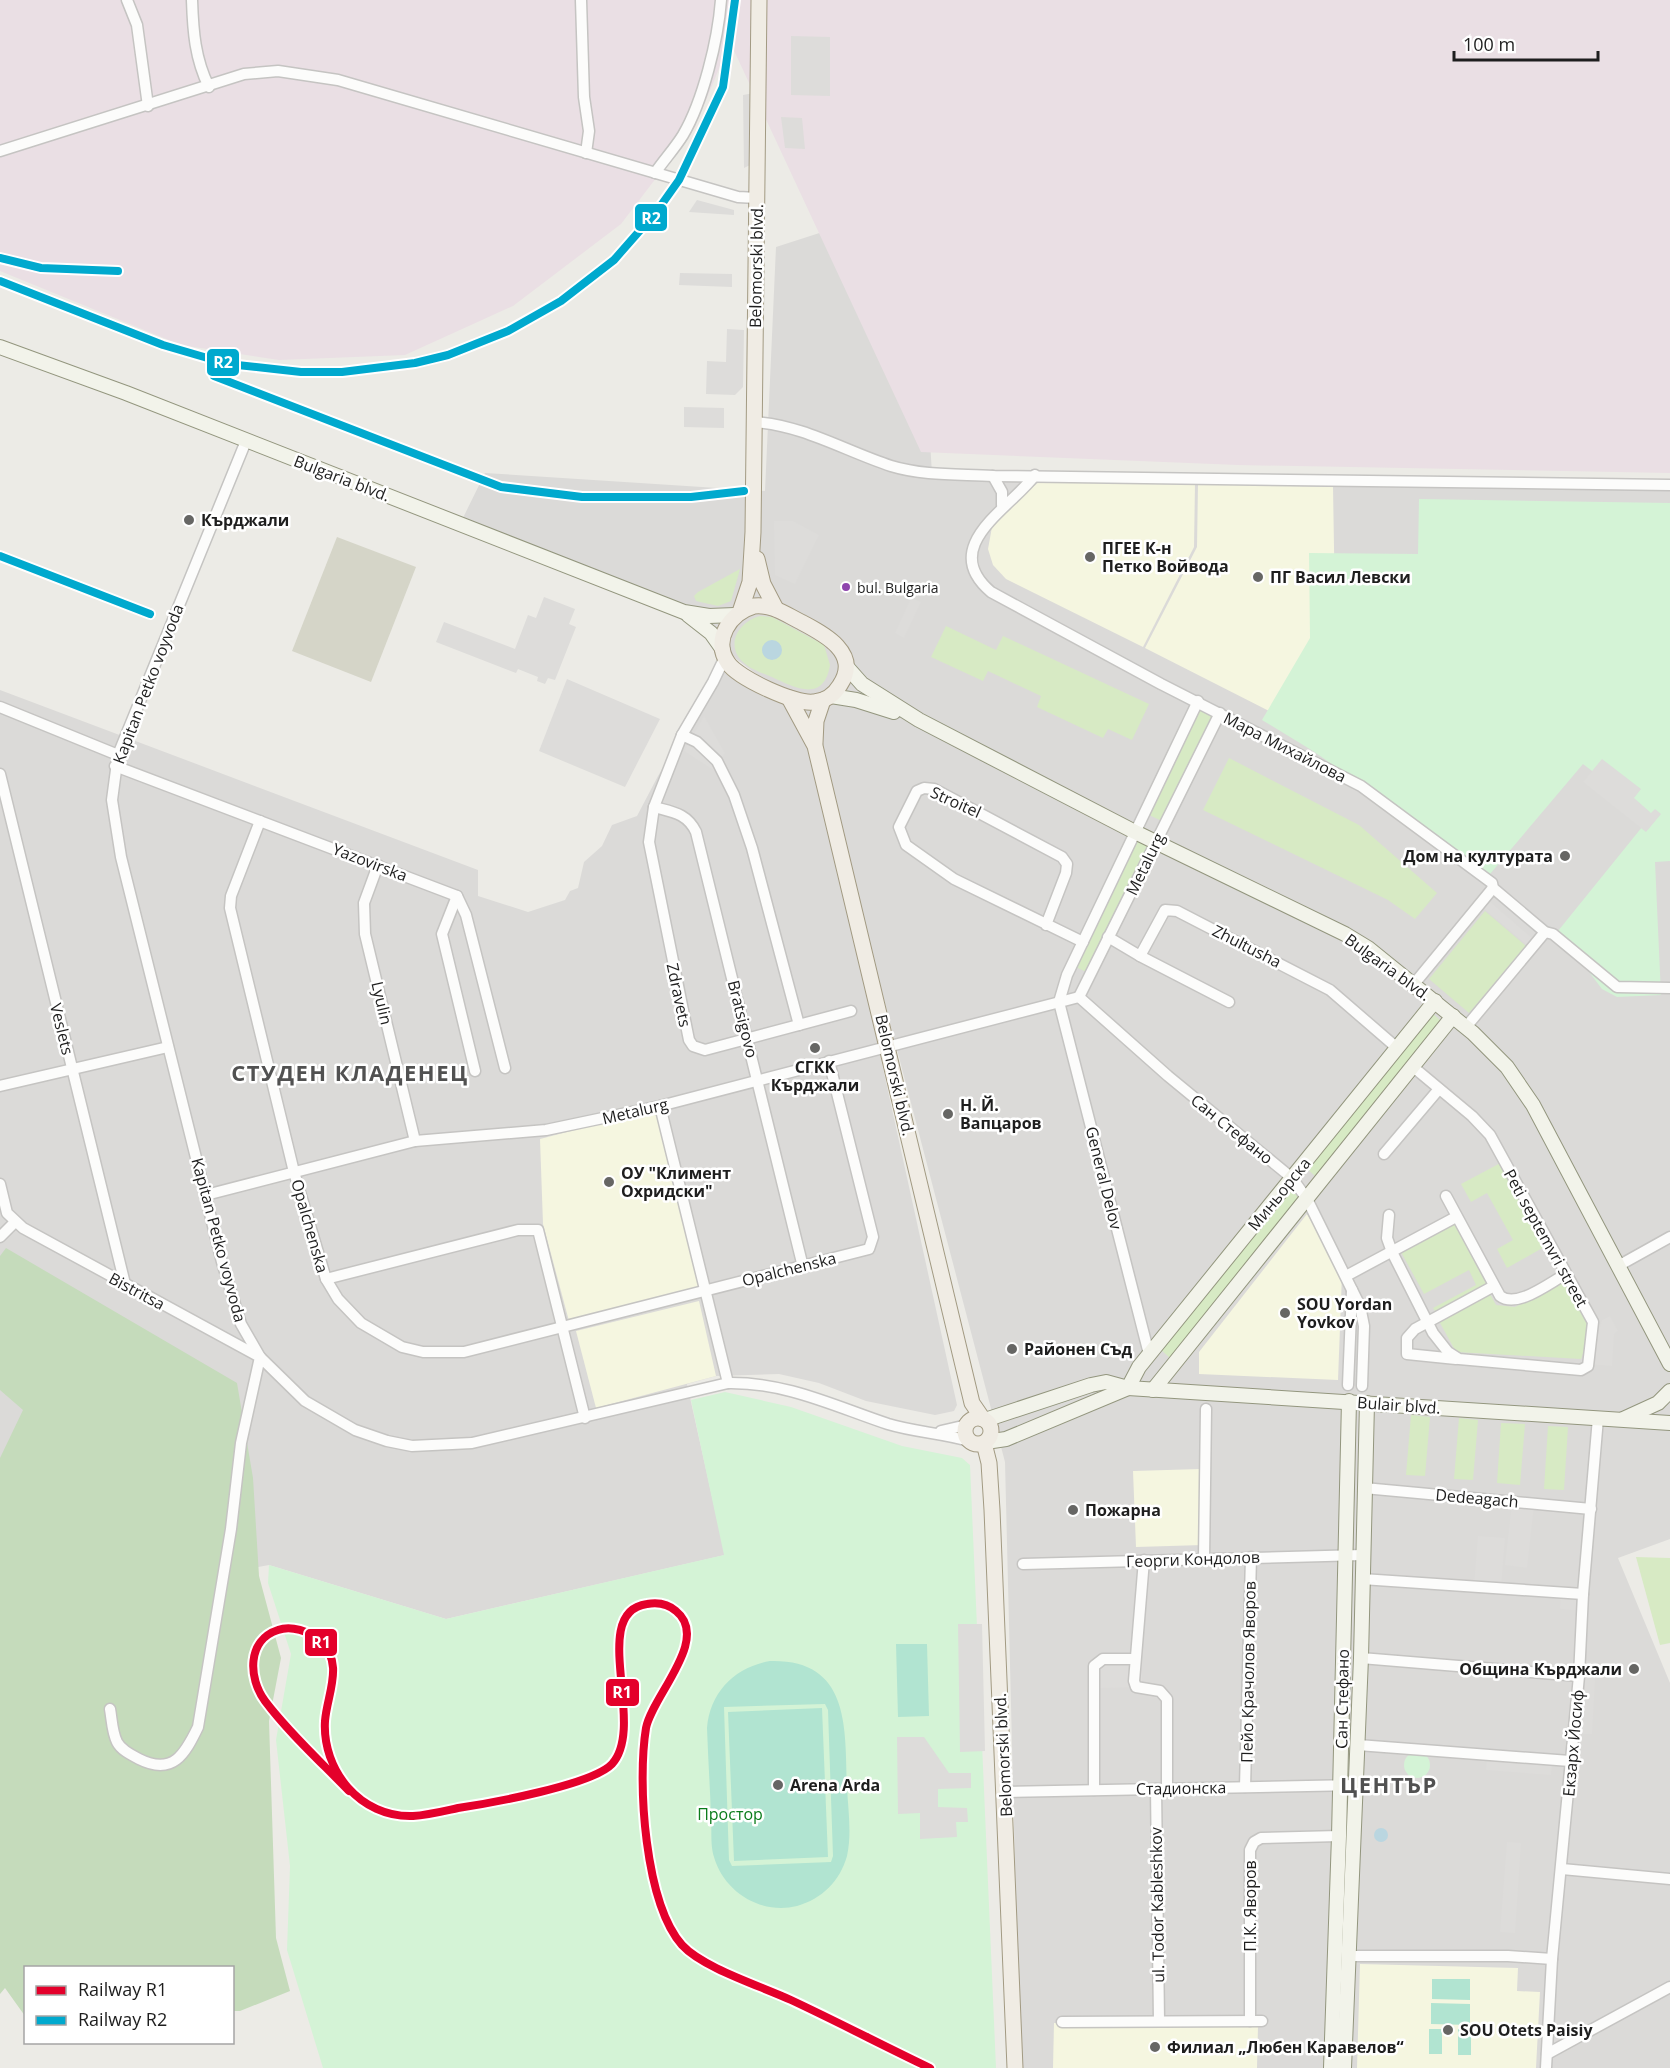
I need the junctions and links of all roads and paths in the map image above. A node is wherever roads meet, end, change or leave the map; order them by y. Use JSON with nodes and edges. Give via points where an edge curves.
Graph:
{"nodes":[{"id":1,"x":127,"y":0,"type":"edge"},
{"id":2,"x":192,"y":0,"type":"edge"},
{"id":3,"x":580,"y":0,"type":"edge"},
{"id":4,"x":721,"y":0,"type":"edge"},
{"id":5,"x":759,"y":0,"type":"edge"},
{"id":6,"x":208,"y":87,"type":"junction"},
{"id":7,"x":148,"y":106,"type":"junction"},
{"id":8,"x":0,"y":151,"type":"edge"},
{"id":9,"x":586,"y":153,"type":"junction"},
{"id":10,"x":655,"y":173,"type":"junction"},
{"id":11,"x":757,"y":198,"type":"junction"},
{"id":12,"x":0,"y":347,"type":"edge"},
{"id":13,"x":754,"y":422,"type":"junction"},
{"id":14,"x":246,"y":441,"type":"junction"},
{"id":15,"x":1035,"y":475,"type":"junction"},
{"id":16,"x":993,"y":476,"type":"junction"},
{"id":17,"x":1670,"y":485,"type":"edge"},
{"id":18,"x":1002,"y":505,"type":"junction"},
{"id":19,"x":753,"y":532,"type":"junction"},
{"id":20,"x":776,"y":609,"type":"junction"},
{"id":21,"x":684,"y":612,"type":"junction"},
{"id":22,"x":738,"y":614,"type":"junction"},
{"id":23,"x":724,"y":653,"type":"junction"},
{"id":24,"x":846,"y":666,"type":"junction"},
{"id":25,"x":736,"y":670,"type":"junction"},
{"id":26,"x":713,"y":682,"type":"junction"},
{"id":27,"x":789,"y":698,"type":"junction"},
{"id":28,"x":827,"y":698,"type":"junction"},
{"id":29,"x":1198,"y":701,"type":"junction"},
{"id":30,"x":0,"y":707,"type":"edge"},
{"id":31,"x":1220,"y":713,"type":"junction"},
{"id":32,"x":918,"y":720,"type":"junction"},
{"id":33,"x":682,"y":735,"type":"junction"},
{"id":34,"x":815,"y":746,"type":"junction"},
{"id":35,"x":118,"y":755,"type":"junction"},
{"id":36,"x":115,"y":766,"type":"junction"},
{"id":37,"x":0,"y":774,"type":"edge"},
{"id":38,"x":652,"y":812,"type":"junction"},
{"id":39,"x":260,"y":821,"type":"junction"},
{"id":40,"x":1135,"y":832,"type":"junction"},
{"id":41,"x":1156,"y":842,"type":"junction"},
{"id":42,"x":378,"y":865,"type":"junction"},
{"id":43,"x":1492,"y":888,"type":"junction"},
{"id":44,"x":457,"y":896,"type":"junction"},
{"id":45,"x":1046,"y":925,"type":"junction"},
{"id":46,"x":1545,"y":932,"type":"junction"},
{"id":47,"x":1108,"y":937,"type":"junction"},
{"id":48,"x":1083,"y":942,"type":"junction"},
{"id":49,"x":1140,"y":956,"type":"junction"},
{"id":50,"x":1414,"y":984,"type":"junction"},
{"id":51,"x":1670,"y":988,"type":"edge"},
{"id":52,"x":1079,"y":997,"type":"junction"},
{"id":53,"x":1435,"y":1001,"type":"junction"},
{"id":54,"x":1059,"y":1002,"type":"junction"},
{"id":55,"x":1229,"y":1002,"type":"dead end"},
{"id":56,"x":851,"y":1011,"type":"dead end"},
{"id":57,"x":1453,"y":1016,"type":"junction"},
{"id":58,"x":799,"y":1025,"type":"junction"},
{"id":59,"x":1466,"y":1027,"type":"junction"},
{"id":60,"x":747,"y":1039,"type":"junction"},
{"id":61,"x":168,"y":1047,"type":"junction"},
{"id":62,"x":888,"y":1047,"type":"junction"},
{"id":63,"x":1396,"y":1047,"type":"junction"},
{"id":64,"x":829,"y":1061,"type":"junction"},
{"id":65,"x":1412,"y":1066,"type":"junction"},
{"id":66,"x":505,"y":1068,"type":"dead end"},
{"id":67,"x":72,"y":1070,"type":"junction"},
{"id":68,"x":476,"y":1071,"type":"dead end"},
{"id":69,"x":758,"y":1080,"type":"junction"},
{"id":70,"x":0,"y":1086,"type":"edge"},
{"id":71,"x":1439,"y":1089,"type":"junction"},
{"id":72,"x":660,"y":1106,"type":"junction"},
{"id":73,"x":415,"y":1141,"type":"junction"},
{"id":74,"x":1384,"y":1154,"type":"dead end"},
{"id":75,"x":294,"y":1172,"type":"junction"},
{"id":76,"x":1292,"y":1178,"type":"junction"},
{"id":77,"x":0,"y":1184,"type":"edge"},
{"id":78,"x":206,"y":1195,"type":"junction"},
{"id":79,"x":1446,"y":1196,"type":"dead end"},
{"id":80,"x":1307,"y":1198,"type":"junction"},
{"id":81,"x":1389,"y":1215,"type":"dead end"},
{"id":82,"x":1456,"y":1217,"type":"junction"},
{"id":83,"x":15,"y":1222,"type":"junction"},
{"id":84,"x":0,"y":1237,"type":"edge"},
{"id":85,"x":1670,"y":1237,"type":"edge"},
{"id":86,"x":1392,"y":1252,"type":"junction"},
{"id":87,"x":1618,"y":1266,"type":"junction"},
{"id":88,"x":803,"y":1267,"type":"junction"},
{"id":89,"x":1566,"y":1274,"type":"junction"},
{"id":90,"x":1346,"y":1276,"type":"junction"},
{"id":91,"x":326,"y":1280,"type":"junction"},
{"id":92,"x":125,"y":1284,"type":"junction"},
{"id":93,"x":1494,"y":1286,"type":"junction"},
{"id":94,"x":1352,"y":1287,"type":"junction"},
{"id":95,"x":705,"y":1289,"type":"junction"},
{"id":96,"x":1427,"y":1323,"type":"junction"},
{"id":97,"x":561,"y":1326,"type":"junction"},
{"id":98,"x":1149,"y":1354,"type":"junction"},
{"id":99,"x":260,"y":1357,"type":"junction"},
{"id":100,"x":1459,"y":1359,"type":"junction"},
{"id":101,"x":1670,"y":1364,"type":"edge"},
{"id":102,"x":728,"y":1383,"type":"junction"},
{"id":103,"x":1348,"y":1385,"type":"dead end"},
{"id":104,"x":1362,"y":1386,"type":"dead end"},
{"id":105,"x":1128,"y":1388,"type":"junction"},
{"id":106,"x":1153,"y":1390,"type":"junction"},
{"id":107,"x":1670,"y":1391,"type":"edge"},
{"id":108,"x":1350,"y":1401,"type":"junction"},
{"id":109,"x":1367,"y":1403,"type":"junction"},
{"id":110,"x":1206,"y":1409,"type":"dead end"},
{"id":111,"x":585,"y":1418,"type":"junction"},
{"id":112,"x":1598,"y":1418,"type":"junction"},
{"id":113,"x":1622,"y":1419,"type":"junction"},
{"id":114,"x":1670,"y":1423,"type":"edge"},
{"id":115,"x":977,"y":1430,"type":"junction"},
{"id":116,"x":1364,"y":1488,"type":"junction"},
{"id":117,"x":1591,"y":1509,"type":"junction"},
{"id":118,"x":1346,"y":1554,"type":"junction"},
{"id":119,"x":1362,"y":1555,"type":"junction"},
{"id":120,"x":1251,"y":1557,"type":"junction"},
{"id":121,"x":1204,"y":1559,"type":"junction"},
{"id":122,"x":1144,"y":1560,"type":"junction"},
{"id":123,"x":1023,"y":1564,"type":"dead end"},
{"id":124,"x":1362,"y":1580,"type":"junction"},
{"id":125,"x":1583,"y":1594,"type":"junction"},
{"id":126,"x":1361,"y":1658,"type":"junction"},
{"id":127,"x":1134,"y":1659,"type":"junction"},
{"id":128,"x":1579,"y":1676,"type":"junction"},
{"id":129,"x":110,"y":1709,"type":"dead end"},
{"id":130,"x":1358,"y":1745,"type":"junction"},
{"id":131,"x":1570,"y":1761,"type":"junction"},
{"id":132,"x":1340,"y":1785,"type":"junction"},
{"id":133,"x":1357,"y":1785,"type":"junction"},
{"id":134,"x":1245,"y":1787,"type":"junction"},
{"id":135,"x":1162,"y":1789,"type":"junction"},
{"id":136,"x":1094,"y":1790,"type":"junction"},
{"id":137,"x":1005,"y":1792,"type":"junction"},
{"id":138,"x":1339,"y":1836,"type":"junction"},
{"id":139,"x":1562,"y":1869,"type":"junction"},
{"id":140,"x":1670,"y":1879,"type":"edge"},
{"id":141,"x":1350,"y":1956,"type":"junction"},
{"id":142,"x":1552,"y":1959,"type":"junction"},
{"id":143,"x":1670,"y":1988,"type":"edge"},
{"id":144,"x":1159,"y":2021,"type":"junction"},
{"id":145,"x":1250,"y":2021,"type":"junction"},
{"id":146,"x":1262,"y":2021,"type":"dead end"},
{"id":147,"x":1062,"y":2022,"type":"dead end"},
{"id":148,"x":1340,"y":2022,"type":"junction"},
{"id":149,"x":1547,"y":2054,"type":"junction"},
{"id":150,"x":1015,"y":2068,"type":"edge"},
{"id":151,"x":1330,"y":2068,"type":"edge"},
{"id":152,"x":1344,"y":2068,"type":"edge"},
{"id":153,"x":1546,"y":2068,"type":"edge"}],
"edges":[{"from":1,"to":7,"type":"street","via":[[137,25]]},
{"from":2,"to":6,"type":"street","via":[[194,42]]},
{"from":3,"to":9,"type":"street","via":[[589,131]]},
{"from":4,"to":10,"type":"street","via":[[715,46],[684,133]]},
{"from":5,"to":11,"type":"main road","name":"Belomorski blvd."},
{"from":6,"to":7,"type":"street"},
{"from":6,"to":9,"type":"street","via":[[244,74],[307,74]]},
{"from":7,"to":8,"type":"street"},
{"from":9,"to":10,"type":"street"},
{"from":10,"to":11,"type":"street","via":[[738,197]]},
{"from":11,"to":13,"type":"main road","name":"Belomorski blvd."},
{"from":12,"to":14,"type":"main road","name":"Bulgaria blvd."},
{"from":13,"to":16,"type":"street","via":[[787,426],[912,472]]},
{"from":13,"to":19,"type":"main road","name":"Belomorski blvd."},
{"from":14,"to":21,"type":"main road","name":"Bulgaria blvd."},
{"from":14,"to":35,"type":"street","name":"Kapitan Petko voyvoda"},
{"from":15,"to":16,"type":"street"},
{"from":15,"to":17,"type":"street"},
{"from":15,"to":18,"type":"street","name":"Мара Михайлова","via":[[1022,492]]},
{"from":16,"to":18,"type":"street","via":[[1002,492]]},
{"from":18,"to":29,"type":"street","name":"Мара Михайлова","via":[[974,545],[976,572],[984,586]]},
{"from":19,"to":20,"type":"main road","name":"Belomorski blvd.","via":[[763,584]]},
{"from":19,"to":22,"type":"main road","name":"Belomorski blvd.","via":[[748,588]]},
{"from":20,"to":22,"type":"main road","via":[[759,606]]},
{"from":20,"to":24,"type":"main road","via":[[834,641]]},
{"from":21,"to":22,"type":"main road","name":"Bulgaria blvd.","via":[[709,616]]},
{"from":21,"to":23,"type":"main road","name":"Bulgaria blvd.","via":[[707,630]]},
{"from":22,"to":23,"type":"main road","via":[[724,631]]},
{"from":23,"to":25,"type":"main road"},
{"from":23,"to":26,"type":"street"},
{"from":24,"to":28,"type":"main road","via":[[841,684]]},
{"from":24,"to":32,"type":"main road","name":"Bulgaria blvd.","via":[[862,684]]},
{"from":25,"to":26,"type":"street"},
{"from":25,"to":27,"type":"main road"},
{"from":26,"to":33,"type":"street"},
{"from":27,"to":28,"type":"main road","via":[[807,703]]},
{"from":27,"to":34,"type":"main road","name":"Belomorski blvd."},
{"from":28,"to":32,"type":"main road","name":"Bulgaria blvd.","via":[[868,703]]},
{"from":28,"to":34,"type":"main road","name":"Belomorski blvd.","via":[[816,721]]},
{"from":29,"to":31,"type":"street","name":"Мара Михайлова"},
{"from":29,"to":40,"type":"street","name":"Metalurg"},
{"from":30,"to":35,"type":"street"},
{"from":31,"to":41,"type":"street","name":"Metalurg"},
{"from":31,"to":43,"type":"street","name":"Мара Михайлова","via":[[1361,786],[1492,883]]},
{"from":32,"to":40,"type":"main road","name":"Bulgaria blvd."},
{"from":33,"to":38,"type":"street"},
{"from":33,"to":58,"type":"street","via":[[697,742],[717,761],[734,795]]},
{"from":34,"to":62,"type":"main road","name":"Belomorski blvd."},
{"from":35,"to":36,"type":"street","name":"Kapitan Petko voyvoda"},
{"from":36,"to":39,"type":"street","name":"Yazovirska"},
{"from":36,"to":61,"type":"street","name":"Kapitan Petko voyvoda","via":[[114,827]]},
{"from":37,"to":67,"type":"street","name":"Veslets"},
{"from":38,"to":60,"type":"street","name":"Bratsigovo","via":[[680,813],[696,832]]},
{"from":38,"to":60,"type":"street","name":"Zdravets","via":[[649,842],[689,1040],[700,1050]]},
{"from":39,"to":42,"type":"street","name":"Yazovirska"},
{"from":39,"to":75,"type":"street","name":"Opalchenska","via":[[231,896],[231,908]]},
{"from":40,"to":41,"type":"main road","name":"Bulgaria blvd."},
{"from":40,"to":48,"type":"street","name":"Metalurg"},
{"from":41,"to":47,"type":"street","name":"Metalurg"},
{"from":41,"to":50,"type":"main road","name":"Bulgaria blvd.","via":[[1345,934]]},
{"from":42,"to":44,"type":"street","name":"Yazovirska"},
{"from":42,"to":73,"type":"street","name":"Lyulin","via":[[364,903],[366,934]]},
{"from":43,"to":46,"type":"street","name":"Мара Михайлова"},
{"from":43,"to":50,"type":"street"},
{"from":44,"to":66,"type":"street","via":[[466,915]]},
{"from":44,"to":68,"type":"street","via":[[442,934]]},
{"from":45,"to":45,"type":"street","name":"Stroitel","via":[[954,879],[906,845],[899,827],[917,791],[934,789],[1062,857],[1067,864],[1066,873]]},
{"from":45,"to":48,"type":"street","name":"Stroitel"},
{"from":46,"to":51,"type":"street","name":"Мара Михайлова","via":[[1554,934],[1617,987]]},
{"from":46,"to":59,"type":"street"},
{"from":47,"to":49,"type":"street"},
{"from":47,"to":52,"type":"street","name":"Metalurg"},
{"from":48,"to":54,"type":"street","name":"Metalurg"},
{"from":49,"to":55,"type":"street"},
{"from":49,"to":63,"type":"street","name":"Zhultusha","via":[[1165,910],[1178,911],[1322,986]]},
{"from":50,"to":53,"type":"main road","name":"Bulgaria blvd."},
{"from":52,"to":54,"type":"street","name":"Metalurg"},
{"from":52,"to":76,"type":"street","name":"Сан Стефано"},
{"from":53,"to":57,"type":"main road","name":"Bulgaria blvd."},
{"from":53,"to":63,"type":"main road","name":"Миньорска"},
{"from":54,"to":62,"type":"street","name":"Metalurg"},
{"from":54,"to":98,"type":"street","name":"General Delov"},
{"from":56,"to":58,"type":"street","name":"Zdravets"},
{"from":57,"to":59,"type":"main road","name":"Bulgaria blvd."},
{"from":57,"to":65,"type":"main road","name":"Миньорска"},
{"from":58,"to":60,"type":"street","name":"Zdravets"},
{"from":59,"to":87,"type":"main road","name":"Bulgaria blvd.","via":[[1507,1067],[1533,1105]]},
{"from":60,"to":69,"type":"street","name":"Bratsigovo"},
{"from":61,"to":67,"type":"street"},
{"from":61,"to":78,"type":"street","name":"Kapitan Petko voyvoda"},
{"from":62,"to":64,"type":"street","name":"Metalurg"},
{"from":62,"to":115,"type":"main road","name":"Belomorski blvd."},
{"from":63,"to":76,"type":"main road","name":"Миньорска"},
{"from":64,"to":69,"type":"street","name":"Metalurg"},
{"from":64,"to":88,"type":"street","name":"Opalchenska","via":[[872,1245]]},
{"from":65,"to":71,"type":"street","name":"Peti septemvri street"},
{"from":65,"to":80,"type":"main road","name":"Миньорска"},
{"from":67,"to":70,"type":"street"},
{"from":67,"to":92,"type":"street","name":"Veslets"},
{"from":69,"to":72,"type":"street","name":"Metalurg"},
{"from":69,"to":88,"type":"street","name":"Bratsigovo"},
{"from":71,"to":74,"type":"street"},
{"from":71,"to":89,"type":"street","name":"Peti septemvri street","via":[[1490,1135]]},
{"from":72,"to":73,"type":"street","name":"Metalurg","via":[[546,1130]]},
{"from":72,"to":95,"type":"street"},
{"from":73,"to":75,"type":"street","name":"Metalurg"},
{"from":75,"to":78,"type":"street","name":"Metalurg"},
{"from":75,"to":91,"type":"street","name":"Opalchenska"},
{"from":76,"to":80,"type":"street","name":"Сан Стефано"},
{"from":76,"to":98,"type":"main road","name":"Миньорска"},
{"from":77,"to":83,"type":"street","via":[[7,1213]]},
{"from":78,"to":99,"type":"street","name":"Kapitan Petko voyvoda","via":[[241,1324]]},
{"from":79,"to":82,"type":"street"},
{"from":80,"to":90,"type":"street","name":"Сан Стефано"},
{"from":80,"to":106,"type":"main road","name":"Миньорска"},
{"from":81,"to":86,"type":"street"},
{"from":82,"to":86,"type":"street"},
{"from":82,"to":93,"type":"street"},
{"from":83,"to":84,"type":"street"},
{"from":83,"to":92,"type":"street","name":"Bistritsa"},
{"from":85,"to":87,"type":"street"},
{"from":86,"to":90,"type":"street"},
{"from":86,"to":96,"type":"street"},
{"from":87,"to":101,"type":"main road","name":"Bulgaria blvd."},
{"from":88,"to":95,"type":"street","name":"Opalchenska"},
{"from":89,"to":93,"type":"street","via":[[1512,1301],[1500,1296]]},
{"from":89,"to":100,"type":"street","name":"Peti septemvri street","via":[[1593,1322],[1590,1361],[1585,1368]]},
{"from":90,"to":94,"type":"street","name":"Сан Стефано"},
{"from":91,"to":97,"type":"street","name":"Opalchenska","via":[[361,1323],[402,1347],[423,1352],[464,1352]]},
{"from":91,"to":97,"type":"street","via":[[518,1230],[538,1230]]},
{"from":92,"to":99,"type":"street","name":"Bistritsa"},
{"from":93,"to":96,"type":"street"},
{"from":94,"to":103,"type":"street"},
{"from":94,"to":104,"type":"street","name":"Сан Стефано","via":[[1363,1316]]},
{"from":95,"to":97,"type":"street","name":"Opalchenska"},
{"from":95,"to":102,"type":"street"},
{"from":96,"to":100,"type":"street","via":[[1443,1347]]},
{"from":96,"to":100,"type":"street","via":[[1407,1338],[1407,1354]]},
{"from":97,"to":111,"type":"street"},
{"from":98,"to":105,"type":"main road","name":"Миньорска"},
{"from":99,"to":111,"type":"street","name":"Kapitan Petko voyvoda","via":[[305,1401],[327,1415],[355,1430],[412,1446],[472,1443]]},
{"from":99,"to":129,"type":"street","via":[[241,1443],[231,1529],[198,1726],[185,1753],[172,1763],[155,1764],[127,1753],[117,1744]]},
{"from":102,"to":111,"type":"street","name":"Kapitan Petko voyvoda"},
{"from":102,"to":115,"type":"street","name":"Kapitan Petko voyvoda","via":[[794,1391],[888,1424],[931,1431]]},
{"from":105,"to":106,"type":"main road","name":"Bulair blvd."},
{"from":105,"to":115,"type":"main road","name":"Bulair blvd.","via":[[1097,1383]]},
{"from":105,"to":115,"type":"main road","name":"Bulair blvd.","via":[[1006,1439]]},
{"from":106,"to":108,"type":"main road","name":"Bulair blvd."},
{"from":107,"to":113,"type":"main road","via":[[1658,1403]]},
{"from":108,"to":109,"type":"main road","name":"Bulair blvd."},
{"from":108,"to":118,"type":"main road","name":"Сан Стефано"},
{"from":109,"to":112,"type":"main road","name":"Bulair blvd."},
{"from":109,"to":116,"type":"main road","name":"Сан Стефано"},
{"from":110,"to":121,"type":"street"},
{"from":112,"to":113,"type":"main road","name":"Bulair blvd."},
{"from":112,"to":117,"type":"street","name":"Екзарх Йосиф"},
{"from":113,"to":114,"type":"main road","name":"Bulair blvd."},
{"from":115,"to":137,"type":"main road","name":"Belomorski blvd.","via":[[989,1463]]},
{"from":116,"to":117,"type":"street","name":"Dedeagach"},
{"from":116,"to":119,"type":"main road","name":"Сан Стефано"},
{"from":117,"to":125,"type":"street","name":"Екзарх Йосиф"},
{"from":118,"to":119,"type":"street","name":"Георги Кондолов"},
{"from":118,"to":120,"type":"street","name":"Георги Кондолов"},
{"from":118,"to":132,"type":"main road","name":"Сан Стефано"},
{"from":119,"to":124,"type":"main road","name":"Сан Стефано"},
{"from":120,"to":121,"type":"street","name":"Георги Кондолов"},
{"from":120,"to":134,"type":"street","name":"Пейо Крачолов Яворов"},
{"from":121,"to":122,"type":"street","name":"Георги Кондолов"},
{"from":122,"to":123,"type":"street","name":"Георги Кондолов"},
{"from":122,"to":127,"type":"street"},
{"from":124,"to":125,"type":"street"},
{"from":124,"to":126,"type":"main road","name":"Сан Стефано"},
{"from":125,"to":128,"type":"street","name":"Екзарх Йосиф"},
{"from":126,"to":128,"type":"street"},
{"from":126,"to":130,"type":"main road","name":"Сан Стефано"},
{"from":127,"to":135,"type":"street","name":"ul. Todor Kableshkov","via":[[1136,1687],[1160,1691],[1167,1699]]},
{"from":127,"to":136,"type":"street","via":[[1103,1659],[1094,1666]]},
{"from":128,"to":131,"type":"street","name":"Екзарх Йосиф"},
{"from":130,"to":131,"type":"street"},
{"from":130,"to":133,"type":"main road","name":"Сан Стефано"},
{"from":131,"to":139,"type":"street","name":"Екзарх Йосиф"},
{"from":132,"to":133,"type":"street","name":"Стадионска"},
{"from":132,"to":134,"type":"street","name":"Стадионска"},
{"from":132,"to":138,"type":"main road","name":"Сан Стефано"},
{"from":133,"to":141,"type":"main road","name":"Сан Стефано"},
{"from":134,"to":135,"type":"street","name":"Стадионска"},
{"from":135,"to":136,"type":"street","name":"Стадионска"},
{"from":135,"to":144,"type":"street","name":"ul. Todor Kableshkov"},
{"from":136,"to":137,"type":"street","name":"Стадионска"},
{"from":137,"to":150,"type":"main road","name":"Belomorski blvd."},
{"from":138,"to":145,"type":"street","name":"П.К. Яворов","via":[[1261,1838],[1250,1850]]},
{"from":138,"to":148,"type":"main road","name":"Сан Стефано"},
{"from":139,"to":140,"type":"street"},
{"from":139,"to":142,"type":"street","name":"Екзарх Йосиф"},
{"from":141,"to":142,"type":"street"},
{"from":141,"to":148,"type":"main road","name":"Сан Стефано"},
{"from":142,"to":149,"type":"street","name":"Екзарх Йосиф"},
{"from":143,"to":149,"type":"street"},
{"from":144,"to":145,"type":"street"},
{"from":144,"to":147,"type":"street"},
{"from":145,"to":146,"type":"street"},
{"from":148,"to":151,"type":"main road","name":"Сан Стефано"},
{"from":148,"to":152,"type":"main road","name":"Сан Стефано"},
{"from":149,"to":153,"type":"street","name":"Екзарх Йосиф"}]}
